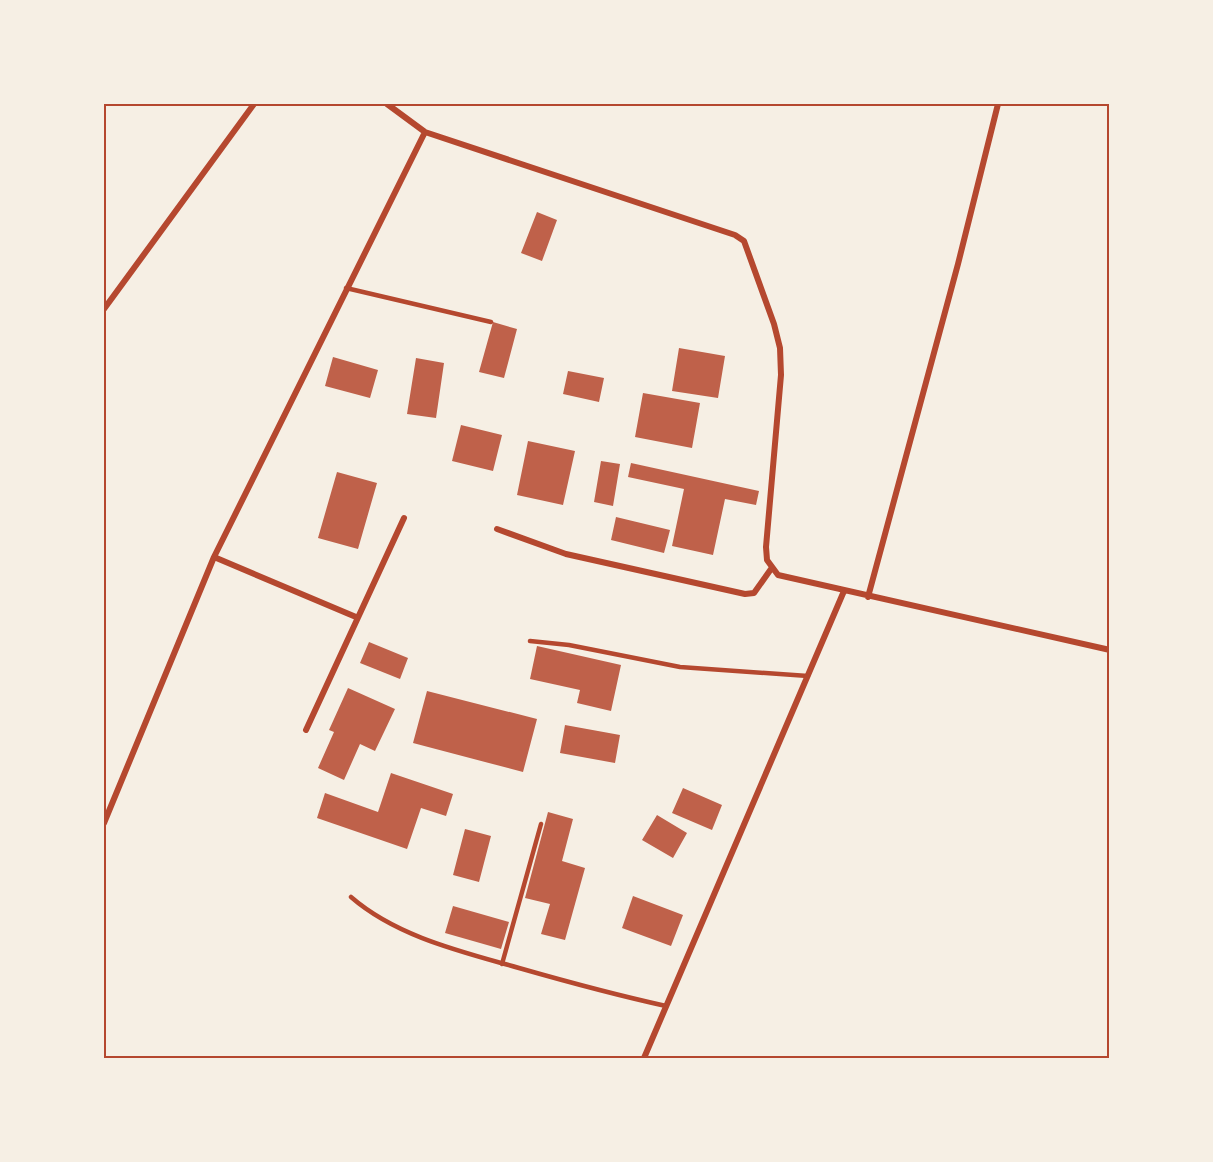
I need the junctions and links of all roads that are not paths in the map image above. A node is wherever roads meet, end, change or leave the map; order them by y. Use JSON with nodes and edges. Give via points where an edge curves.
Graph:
{"nodes":[{"id":1,"x":254,"y":104,"type":"edge"},
{"id":2,"x":387,"y":104,"type":"edge"},
{"id":3,"x":998,"y":104,"type":"edge"},
{"id":4,"x":426,"y":132,"type":"junction"},
{"id":5,"x":346,"y":288,"type":"junction"},
{"id":6,"x":104,"y":309,"type":"edge"},
{"id":7,"x":491,"y":322,"type":"dead end"},
{"id":8,"x":404,"y":518,"type":"dead end"},
{"id":9,"x":497,"y":529,"type":"dead end"},
{"id":10,"x":214,"y":558,"type":"junction"},
{"id":11,"x":771,"y":569,"type":"junction"},
{"id":12,"x":844,"y":591,"type":"junction"},
{"id":13,"x":868,"y":597,"type":"junction"},
{"id":14,"x":356,"y":617,"type":"junction"},
{"id":15,"x":530,"y":641,"type":"dead end"},
{"id":16,"x":1110,"y":650,"type":"edge"},
{"id":17,"x":808,"y":676,"type":"junction"},
{"id":18,"x":306,"y":730,"type":"dead end"},
{"id":19,"x":104,"y":823,"type":"edge"},
{"id":20,"x":541,"y":824,"type":"dead end"},
{"id":21,"x":351,"y":897,"type":"dead end"},
{"id":22,"x":502,"y":964,"type":"junction"},
{"id":23,"x":666,"y":1006,"type":"junction"},
{"id":24,"x":644,"y":1059,"type":"edge"}],
"edges":[{"from":1,"to":6,"type":"street"},
{"from":2,"to":4,"type":"street"},
{"from":3,"to":13,"type":"street"},
{"from":4,"to":5,"type":"street"},
{"from":4,"to":11,"type":"street","via":[[744,241],[780,348],[766,547]]},
{"from":5,"to":7,"type":"lane"},
{"from":5,"to":10,"type":"street"},
{"from":8,"to":14,"type":"street"},
{"from":9,"to":11,"type":"street","via":[[566,554],[746,594],[754,593]]},
{"from":10,"to":14,"type":"street"},
{"from":10,"to":19,"type":"street"},
{"from":11,"to":12,"type":"street","via":[[789,579]]},
{"from":12,"to":13,"type":"street"},
{"from":12,"to":17,"type":"street"},
{"from":13,"to":16,"type":"street"},
{"from":14,"to":18,"type":"street"},
{"from":15,"to":17,"type":"lane","via":[[680,667]]},
{"from":17,"to":23,"type":"street"},
{"from":20,"to":22,"type":"lane"},
{"from":21,"to":22,"type":"lane","via":[[406,932]]},
{"from":22,"to":23,"type":"lane"},
{"from":23,"to":24,"type":"street"}]}
